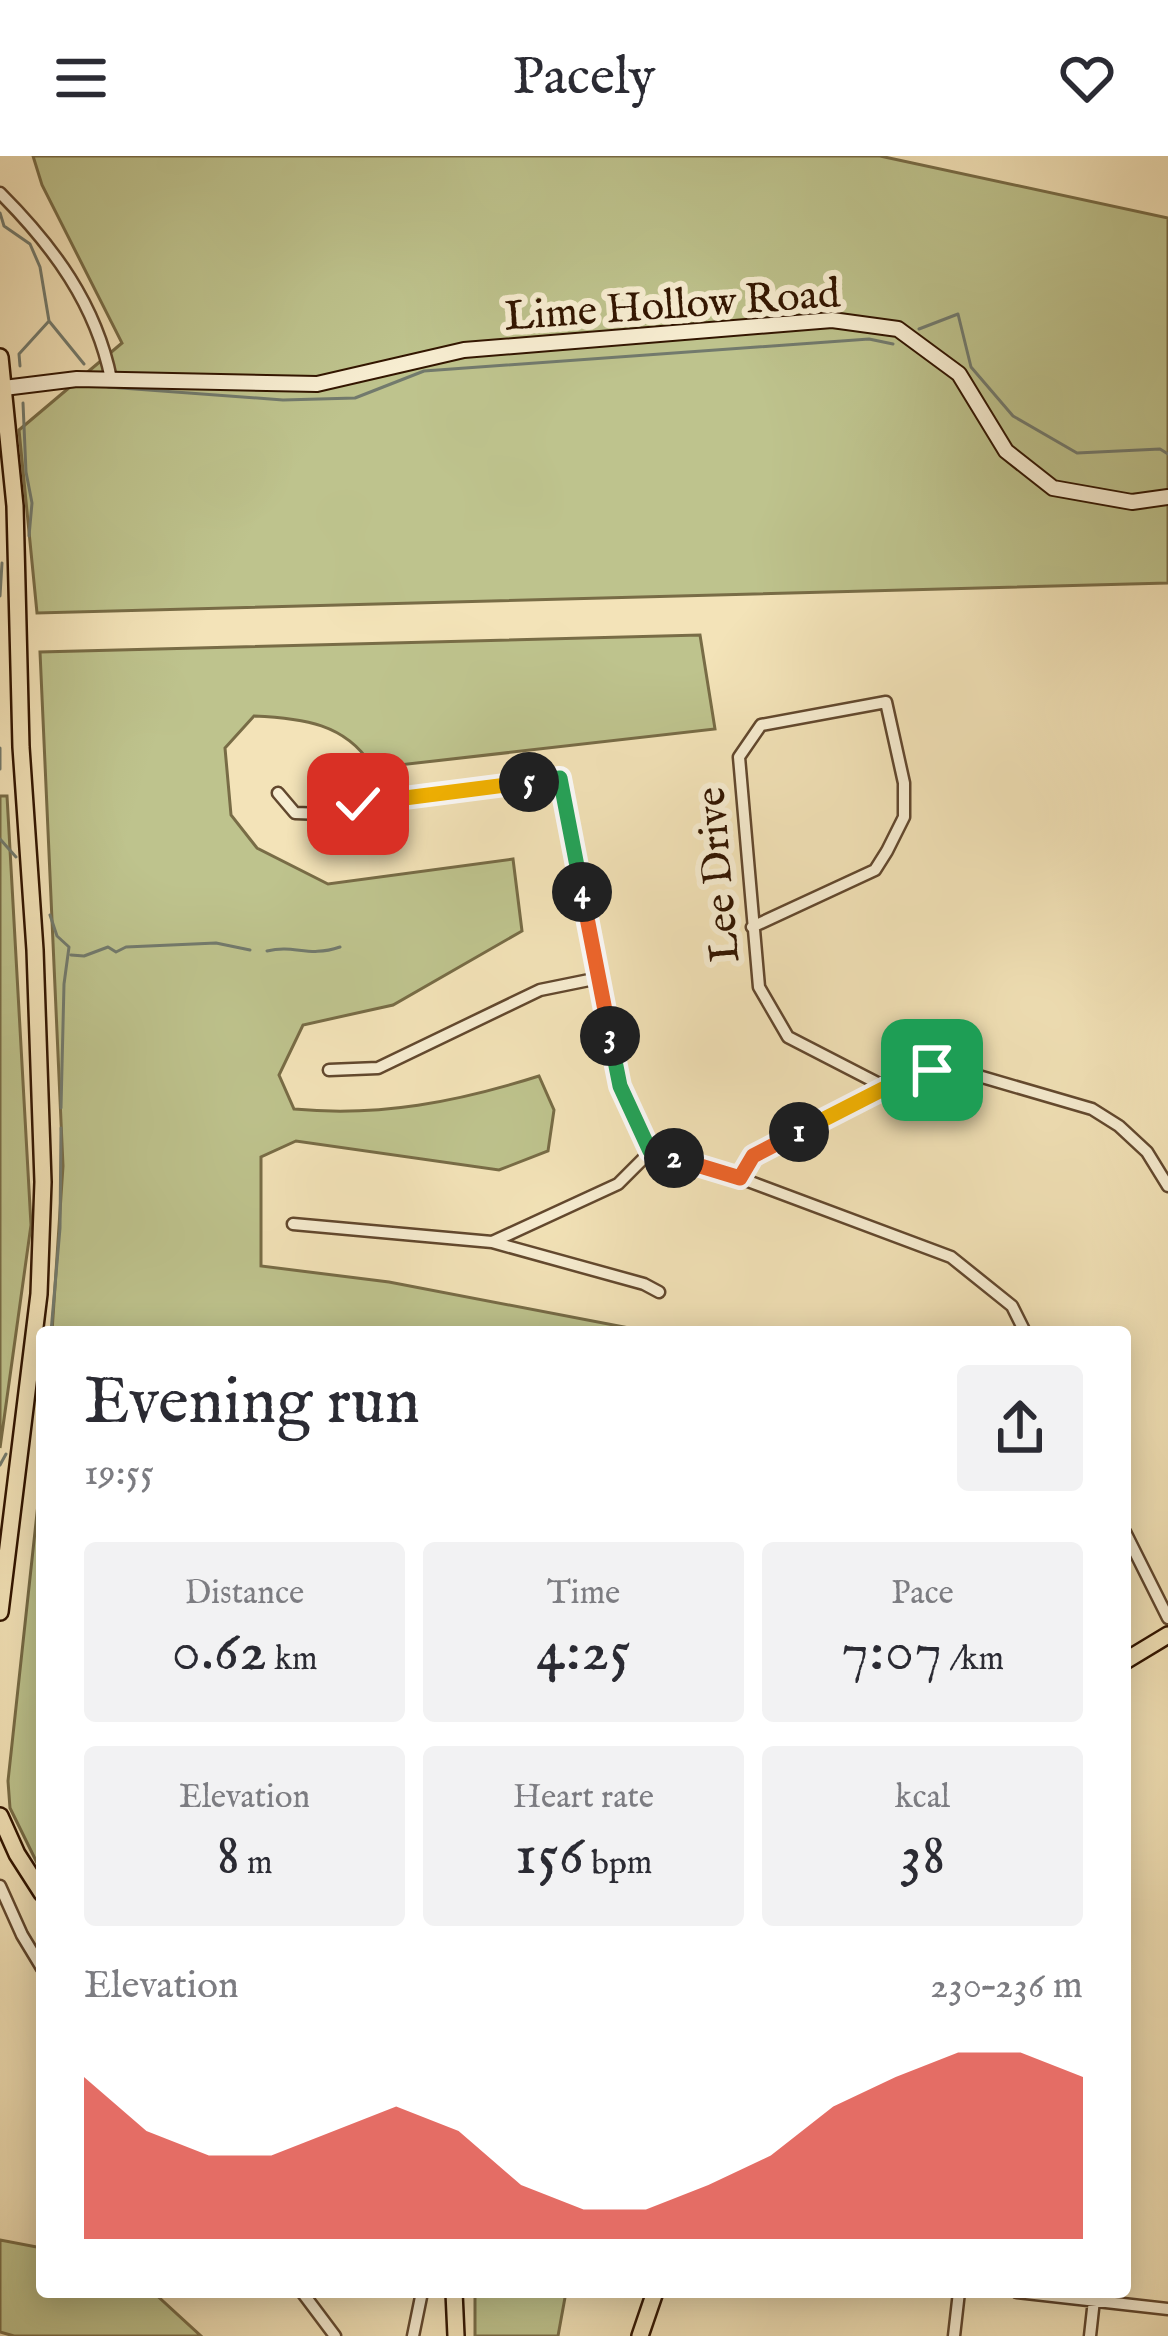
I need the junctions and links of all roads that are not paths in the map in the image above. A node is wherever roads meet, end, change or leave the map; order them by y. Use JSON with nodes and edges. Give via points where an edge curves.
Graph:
{"nodes":[{"id":1,"x":0,"y":193,"type":"edge"},
{"id":2,"x":0,"y":357,"type":"edge"},
{"id":3,"x":111,"y":379,"type":"junction"},
{"id":4,"x":4,"y":388,"type":"junction"},
{"id":5,"x":1168,"y":497,"type":"edge"},
{"id":6,"x":278,"y":793,"type":"dead end"},
{"id":7,"x":752,"y":927,"type":"junction"},
{"id":8,"x":599,"y":978,"type":"junction"},
{"id":9,"x":329,"y":1070,"type":"dead end"},
{"id":10,"x":885,"y":1088,"type":"junction"},
{"id":11,"x":650,"y":1151,"type":"junction"},
{"id":12,"x":740,"y":1178,"type":"junction"},
{"id":13,"x":1168,"y":1186,"type":"edge"},
{"id":14,"x":293,"y":1224,"type":"dead end"},
{"id":15,"x":492,"y":1242,"type":"junction"},
{"id":16,"x":659,"y":1292,"type":"dead end"},
{"id":17,"x":1022,"y":1326,"type":"edge"},
{"id":18,"x":6,"y":1516,"type":"edge"},
{"id":19,"x":1131,"y":1544,"type":"edge"},
{"id":20,"x":0,"y":1612,"type":"edge"},
{"id":21,"x":1168,"y":1618,"type":"edge"},
{"id":22,"x":1168,"y":1635,"type":"edge"},
{"id":23,"x":1131,"y":1657,"type":"edge"},
{"id":24,"x":0,"y":1816,"type":"edge"},
{"id":25,"x":36,"y":1884,"type":"edge"},
{"id":26,"x":0,"y":1886,"type":"edge"},
{"id":27,"x":36,"y":1957,"type":"edge"},
{"id":28,"x":306,"y":2298,"type":"edge"},
{"id":29,"x":421,"y":2298,"type":"edge"},
{"id":30,"x":454,"y":2298,"type":"edge"},
{"id":31,"x":653,"y":2298,"type":"edge"},
{"id":32,"x":958,"y":2298,"type":"edge"},
{"id":33,"x":1075,"y":2298,"type":"edge"},
{"id":34,"x":1094,"y":2300,"type":"junction"},
{"id":35,"x":1168,"y":2309,"type":"edge"},
{"id":36,"x":334,"y":2336,"type":"edge"},
{"id":37,"x":413,"y":2336,"type":"edge"},
{"id":38,"x":456,"y":2336,"type":"edge"},
{"id":39,"x":640,"y":2336,"type":"edge"},
{"id":40,"x":954,"y":2336,"type":"edge"},
{"id":41,"x":1090,"y":2336,"type":"edge"}],
"edges":[{"from":1,"to":3,"type":"street","via":[[75,285]]},
{"from":2,"to":4,"type":"main road"},
{"from":3,"to":4,"type":"street","name":"Lime Hollow Road"},
{"from":3,"to":5,"type":"street","name":"Lime Hollow Road","via":[[317,384],[464,350],[832,320],[898,329],[958,374],[1006,451],[1053,488],[1132,502]]},
{"from":4,"to":18,"type":"main road","via":[[43,1182],[38,1294]]},
{"from":6,"to":8,"type":"street","via":[[296,813],[325,814],[560,778]]},
{"from":7,"to":7,"type":"street","name":"Lee Drive","via":[[739,757],[761,725],[886,702],[904,783],[904,818],[887,851],[874,870]]},
{"from":7,"to":10,"type":"street","name":"Lee Drive","via":[[759,986],[788,1037]]},
{"from":8,"to":9,"type":"street","via":[[540,990],[378,1068]]},
{"from":8,"to":11,"type":"street","via":[[620,1086]]},
{"from":10,"to":12,"type":"street","via":[[753,1156]]},
{"from":10,"to":13,"type":"street","via":[[932,1070],[965,1072],[1092,1109],[1147,1153]]},
{"from":11,"to":12,"type":"street"},
{"from":11,"to":15,"type":"street","via":[[618,1184]]},
{"from":12,"to":17,"type":"street","via":[[951,1257],[1012,1306]]},
{"from":14,"to":15,"type":"street"},
{"from":15,"to":16,"type":"street"},
{"from":18,"to":20,"type":"main road"},
{"from":19,"to":21,"type":"street"},
{"from":22,"to":23,"type":"main road"},
{"from":24,"to":25,"type":"main road"},
{"from":26,"to":27,"type":"street"},
{"from":28,"to":36,"type":"street"},
{"from":29,"to":37,"type":"street"},
{"from":30,"to":38,"type":"main road"},
{"from":31,"to":39,"type":"main road"},
{"from":32,"to":40,"type":"street"},
{"from":33,"to":34,"type":"street"},
{"from":34,"to":35,"type":"street"},
{"from":34,"to":41,"type":"street"}]}
